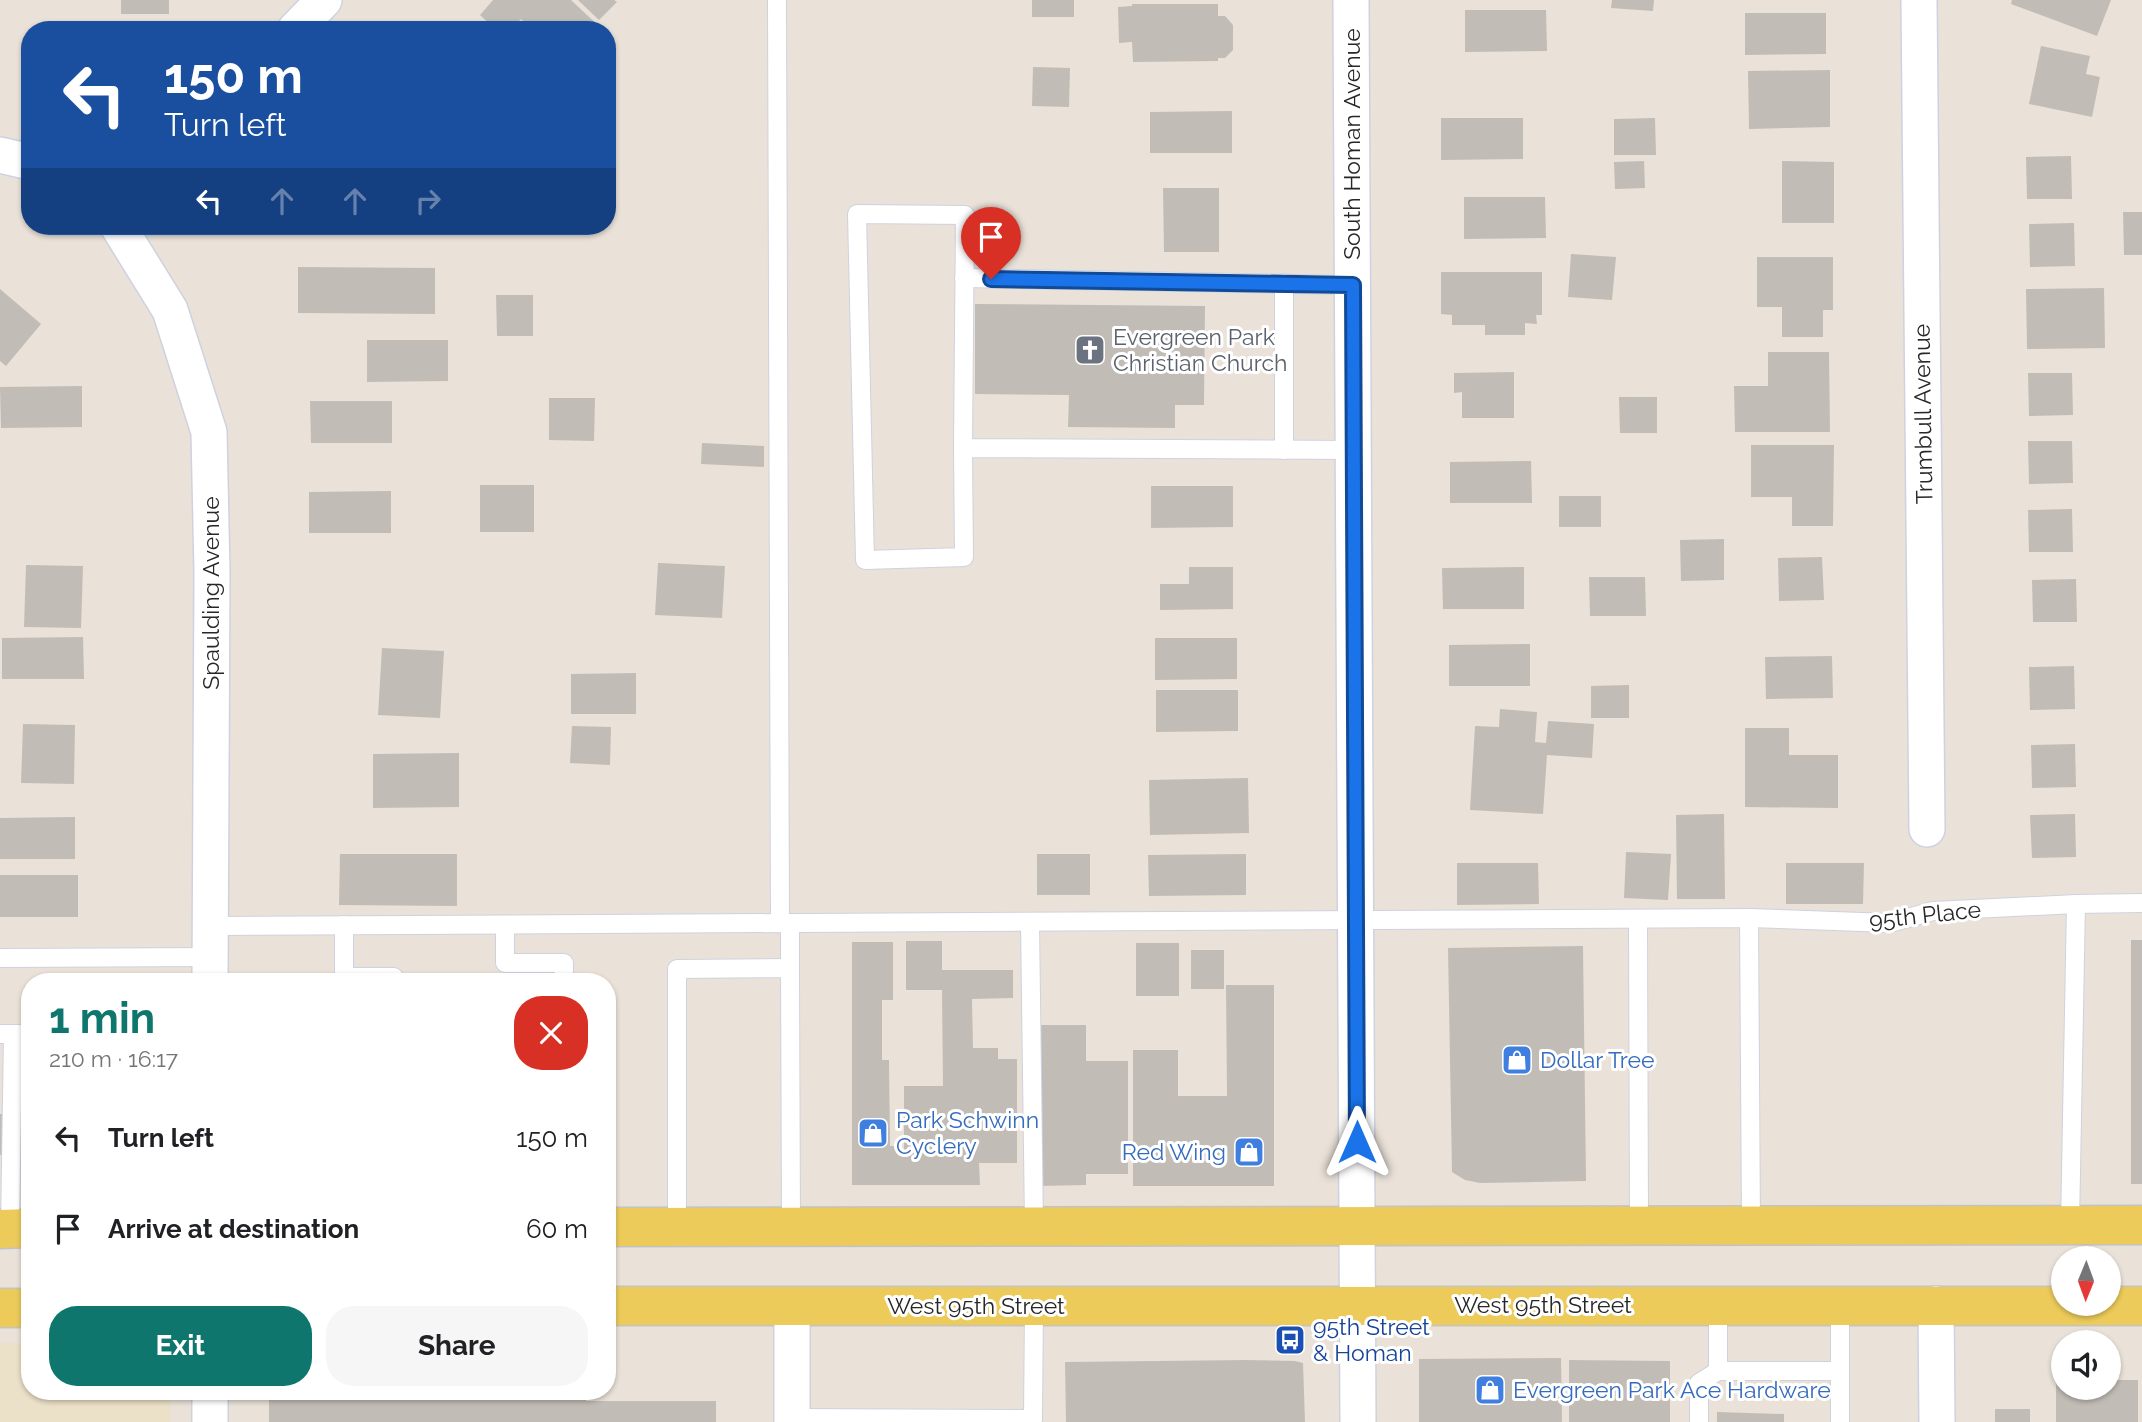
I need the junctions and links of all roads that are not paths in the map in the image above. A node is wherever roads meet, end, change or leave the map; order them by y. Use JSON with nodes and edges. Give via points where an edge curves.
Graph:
{"nodes":[{"id":1,"x":324,"y":0,"type":"edge"},
{"id":2,"x":777,"y":0,"type":"edge"},
{"id":3,"x":1351,"y":0,"type":"edge"},
{"id":4,"x":1919,"y":0,"type":"edge"},
{"id":5,"x":304,"y":21,"type":"edge"},
{"id":6,"x":0,"y":155,"type":"edge"},
{"id":7,"x":21,"y":160,"type":"edge"},
{"id":8,"x":124,"y":235,"type":"edge"},
{"id":9,"x":964,"y":278,"type":"junction"},
{"id":10,"x":1284,"y":283,"type":"junction"},
{"id":11,"x":1353,"y":285,"type":"junction"},
{"id":12,"x":963,"y":448,"type":"junction"},
{"id":13,"x":1284,"y":450,"type":"junction"},
{"id":14,"x":1353,"y":450,"type":"junction"},
{"id":15,"x":1927,"y":829,"type":"dead end"},
{"id":16,"x":2077,"y":904,"type":"junction"},
{"id":17,"x":2142,"y":904,"type":"edge"},
{"id":18,"x":1749,"y":918,"type":"junction"},
{"id":19,"x":1638,"y":919,"type":"junction"},
{"id":20,"x":1356,"y":920,"type":"junction"},
{"id":21,"x":1030,"y":922,"type":"junction"},
{"id":22,"x":785,"y":923,"type":"junction"},
{"id":23,"x":344,"y":925,"type":"junction"},
{"id":24,"x":505,"y":925,"type":"junction"},
{"id":25,"x":210,"y":955,"type":"edge"},
{"id":26,"x":0,"y":958,"type":"edge"},
{"id":27,"x":790,"y":968,"type":"junction"},
{"id":28,"x":344,"y":973,"type":"edge"},
{"id":29,"x":564,"y":973,"type":"edge"},
{"id":30,"x":14,"y":1034,"type":"edge"},
{"id":31,"x":2070,"y":1225,"type":"junction"},
{"id":32,"x":2142,"y":1225,"type":"edge"},
{"id":33,"x":677,"y":1226,"type":"junction"},
{"id":34,"x":1034,"y":1226,"type":"junction"},
{"id":35,"x":1357,"y":1226,"type":"junction"},
{"id":36,"x":1639,"y":1226,"type":"junction"},
{"id":37,"x":1751,"y":1226,"type":"junction"},
{"id":38,"x":616,"y":1227,"type":"edge"},
{"id":39,"x":791,"y":1227,"type":"junction"},
{"id":40,"x":13,"y":1229,"type":"edge"},
{"id":41,"x":1936,"y":1304,"type":"junction"},
{"id":42,"x":1358,"y":1305,"type":"junction"},
{"id":43,"x":1718,"y":1305,"type":"junction"},
{"id":44,"x":1840,"y":1305,"type":"junction"},
{"id":45,"x":616,"y":1306,"type":"edge"},
{"id":46,"x":792,"y":1306,"type":"junction"},
{"id":47,"x":1034,"y":1306,"type":"junction"},
{"id":48,"x":2142,"y":1306,"type":"edge"},
{"id":49,"x":0,"y":1308,"type":"edge"},
{"id":50,"x":21,"y":1308,"type":"edge"},
{"id":51,"x":1718,"y":1371,"type":"junction"},
{"id":52,"x":1840,"y":1371,"type":"junction"},
{"id":53,"x":210,"y":1400,"type":"edge"},
{"id":54,"x":792,"y":1420,"type":"edge"},
{"id":55,"x":210,"y":1422,"type":"edge"},
{"id":56,"x":1359,"y":1422,"type":"edge"},
{"id":57,"x":1699,"y":1422,"type":"edge"},
{"id":58,"x":1840,"y":1422,"type":"edge"},
{"id":59,"x":1937,"y":1422,"type":"edge"}],
"edges":[{"from":1,"to":5,"type":"street"},
{"from":2,"to":22,"type":"lane"},
{"from":3,"to":11,"type":"street","name":"South Homan Avenue"},
{"from":4,"to":15,"type":"street","name":"Trumbull Avenue"},
{"from":6,"to":7,"type":"street"},
{"from":8,"to":25,"type":"street","name":"Spaulding Avenue","via":[[170,310],[209,432]]},
{"from":9,"to":10,"type":"lane"},
{"from":9,"to":12,"type":"lane"},
{"from":9,"to":12,"type":"lane","via":[[965,215],[858,214],[865,560],[964,557]]},
{"from":10,"to":11,"type":"lane"},
{"from":10,"to":13,"type":"lane"},
{"from":11,"to":14,"type":"street","name":"South Homan Avenue"},
{"from":12,"to":13,"type":"lane"},
{"from":13,"to":14,"type":"lane"},
{"from":14,"to":20,"type":"street","name":"South Homan Avenue"},
{"from":16,"to":17,"type":"lane","name":"95th Place"},
{"from":16,"to":18,"type":"lane","name":"95th Place","via":[[1933,911],[1890,923]]},
{"from":16,"to":31,"type":"lane"},
{"from":18,"to":19,"type":"lane","name":"95th Place"},
{"from":18,"to":37,"type":"lane"},
{"from":19,"to":20,"type":"lane","name":"95th Place"},
{"from":19,"to":36,"type":"lane"},
{"from":20,"to":21,"type":"lane","name":"95th Place"},
{"from":20,"to":35,"type":"street","name":"South Homan Avenue"},
{"from":21,"to":22,"type":"lane","name":"95th Place"},
{"from":21,"to":34,"type":"lane"},
{"from":22,"to":24,"type":"lane","name":"95th Place"},
{"from":22,"to":27,"type":"lane"},
{"from":23,"to":24,"type":"lane","name":"95th Place"},
{"from":23,"to":25,"type":"lane","name":"95th Place"},
{"from":23,"to":28,"type":"lane"},
{"from":24,"to":29,"type":"lane","via":[[505,963],[564,963]]},
{"from":25,"to":26,"type":"lane","name":"95th Place"},
{"from":27,"to":33,"type":"lane","via":[[677,968]]},
{"from":27,"to":39,"type":"lane"},
{"from":30,"to":40,"type":"lane"},
{"from":31,"to":32,"type":"main road"},
{"from":31,"to":37,"type":"main road"},
{"from":33,"to":38,"type":"main road"},
{"from":33,"to":39,"type":"main road"},
{"from":34,"to":35,"type":"main road"},
{"from":34,"to":39,"type":"main road"},
{"from":35,"to":36,"type":"main road"},
{"from":35,"to":42,"type":"street","name":"South Homan Avenue"},
{"from":36,"to":37,"type":"main road"},
{"from":41,"to":44,"type":"main road","name":"West 95th Street"},
{"from":41,"to":48,"type":"main road","name":"West 95th Street"},
{"from":41,"to":59,"type":"street"},
{"from":42,"to":43,"type":"main road","name":"West 95th Street"},
{"from":42,"to":47,"type":"main road","name":"West 95th Street"},
{"from":42,"to":56,"type":"street","name":"South Homan Avenue"},
{"from":43,"to":44,"type":"main road","name":"West 95th Street"},
{"from":43,"to":51,"type":"lane"},
{"from":44,"to":52,"type":"lane"},
{"from":45,"to":46,"type":"main road","name":"West 95th Street"},
{"from":46,"to":47,"type":"main road","name":"West 95th Street"},
{"from":46,"to":54,"type":"street"},
{"from":47,"to":54,"type":"lane","via":[[1033,1419]]},
{"from":49,"to":50,"type":"main road"},
{"from":51,"to":52,"type":"lane"},
{"from":51,"to":57,"type":"lane","via":[[1699,1383]]},
{"from":52,"to":58,"type":"lane"},
{"from":53,"to":55,"type":"street"}]}
